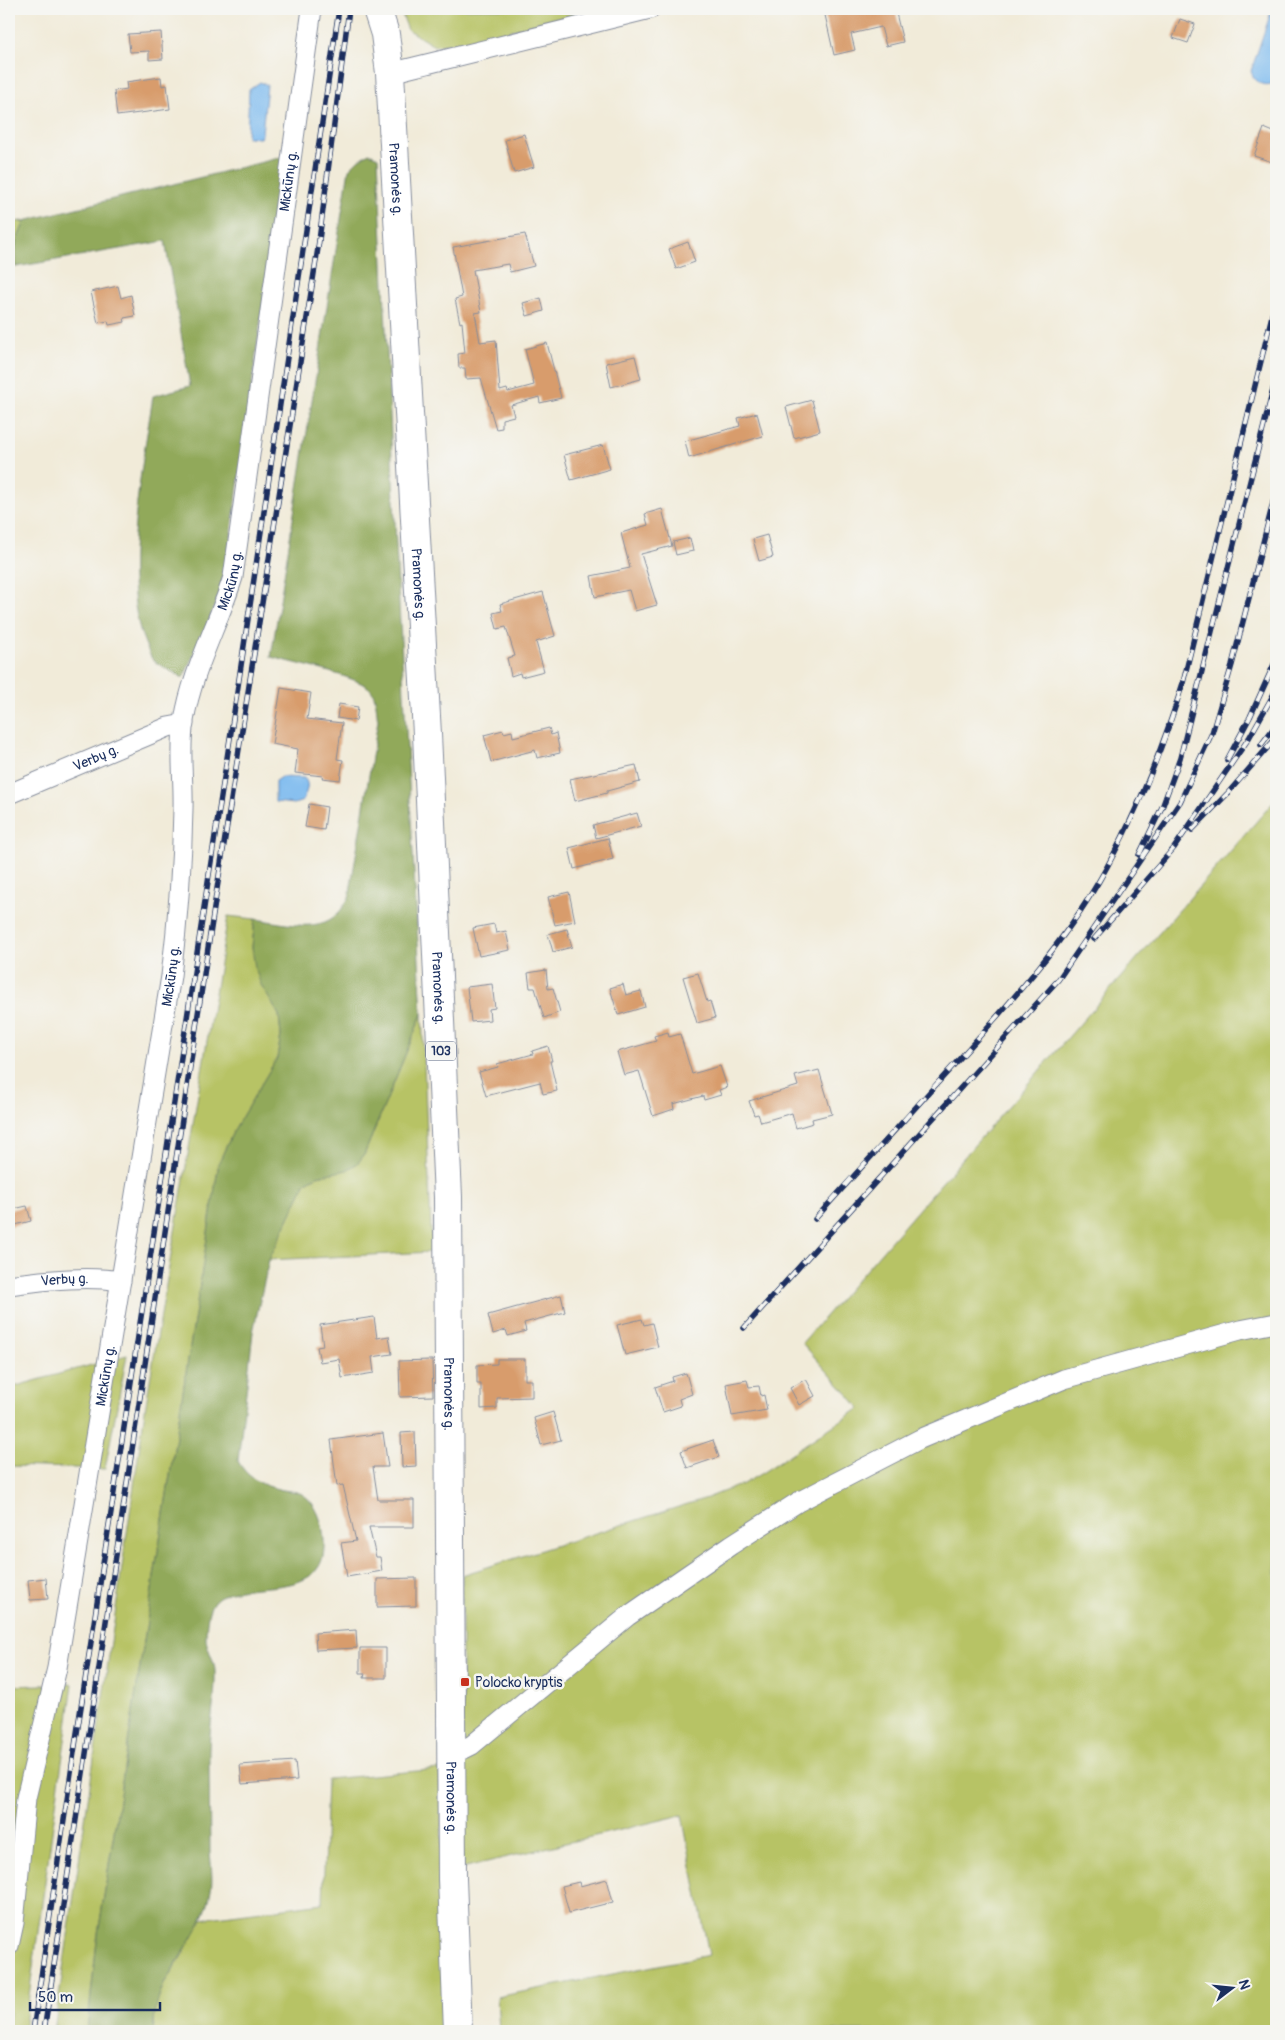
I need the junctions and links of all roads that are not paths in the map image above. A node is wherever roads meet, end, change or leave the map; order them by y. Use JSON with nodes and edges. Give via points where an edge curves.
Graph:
{"nodes":[{"id":1,"x":312,"y":9,"type":"edge"},
{"id":2,"x":377,"y":9,"type":"edge"},
{"id":3,"x":650,"y":9,"type":"edge"},
{"id":4,"x":390,"y":72,"type":"junction"},
{"id":5,"x":184,"y":724,"type":"junction"},
{"id":6,"x":9,"y":794,"type":"edge"},
{"id":7,"x":121,"y":1281,"type":"junction"},
{"id":8,"x":9,"y":1285,"type":"edge"},
{"id":9,"x":1276,"y":1323,"type":"edge"},
{"id":10,"x":452,"y":1749,"type":"junction"},
{"id":11,"x":9,"y":1946,"type":"edge"},
{"id":12,"x":458,"y":2031,"type":"edge"}],
"edges":[{"from":1,"to":5,"type":"street","name":"Mickūnų g.","via":[[233,577],[188,698]]},
{"from":2,"to":4,"type":"main road","name":"Pramonės g.","number":"103","via":[[385,34]]},
{"from":3,"to":4,"type":"street"},
{"from":4,"to":10,"type":"main road","name":"Pramonės g.","number":"103","via":[[448,1197]]},
{"from":5,"to":6,"type":"street","name":"Verbų g.","via":[[168,727]]},
{"from":5,"to":7,"type":"street","name":"Mickūnų g.","via":[[179,917]]},
{"from":7,"to":8,"type":"street","name":"Verbų g.","via":[[43,1280]]},
{"from":7,"to":11,"type":"street","name":"Mickūnų g.","via":[[57,1668],[26,1798]]},
{"from":9,"to":10,"type":"street","via":[[1064,1379],[920,1439],[798,1502],[628,1616],[472,1745]]},
{"from":10,"to":12,"type":"main road","name":"Pramonės g.","number":"103","via":[[452,1879]]}]}
